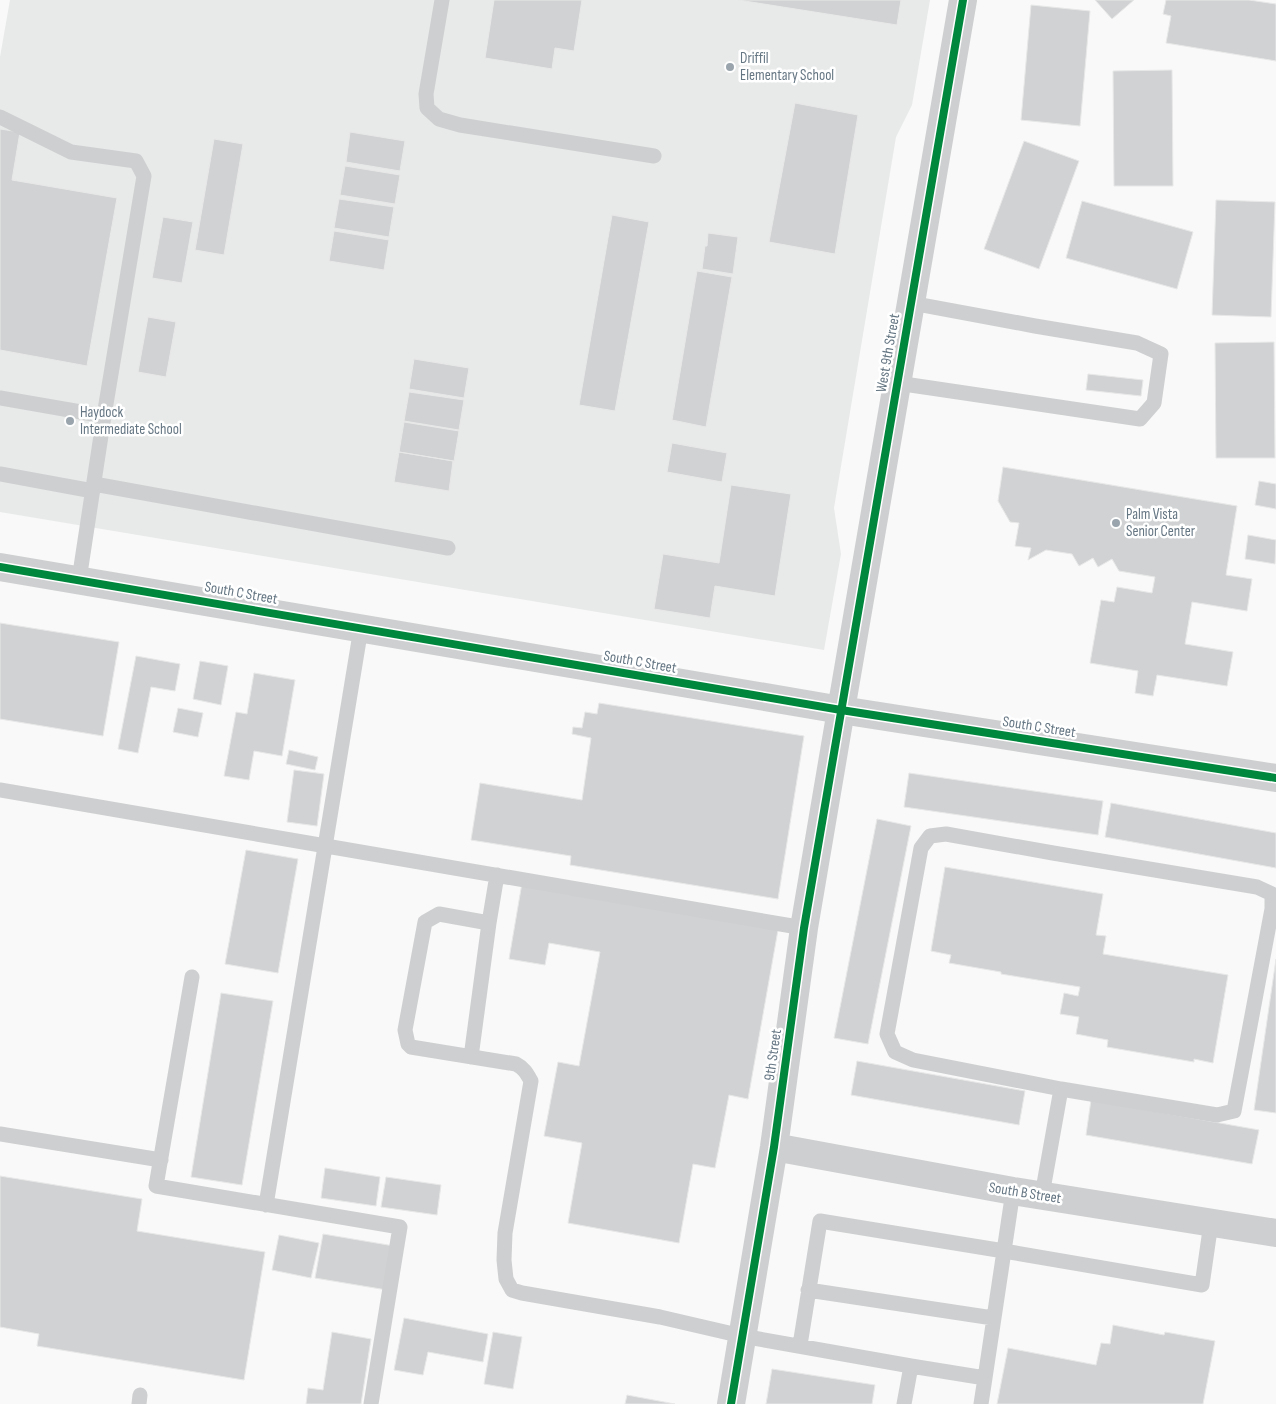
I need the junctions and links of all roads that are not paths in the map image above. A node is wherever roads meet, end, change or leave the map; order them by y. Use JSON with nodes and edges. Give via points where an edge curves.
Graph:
{"nodes":[{"id":1,"x":442,"y":0,"type":"edge"},
{"id":2,"x":963,"y":0,"type":"edge"},
{"id":3,"x":0,"y":117,"type":"edge"},
{"id":4,"x":654,"y":156,"type":"dead end"},
{"id":5,"x":911,"y":303,"type":"junction"},
{"id":6,"x":897,"y":383,"type":"junction"},
{"id":7,"x":0,"y":398,"type":"edge"},
{"id":8,"x":104,"y":416,"type":"junction"},
{"id":9,"x":0,"y":474,"type":"edge"},
{"id":10,"x":93,"y":488,"type":"junction"},
{"id":11,"x":448,"y":548,"type":"dead end"},
{"id":12,"x":0,"y":566,"type":"edge"},
{"id":13,"x":79,"y":580,"type":"junction"},
{"id":14,"x":360,"y":628,"type":"junction"},
{"id":15,"x":841,"y":710,"type":"junction"},
{"id":16,"x":1276,"y":778,"type":"edge"},
{"id":17,"x":0,"y":790,"type":"edge"},
{"id":18,"x":324,"y":846,"type":"junction"},
{"id":19,"x":497,"y":875,"type":"junction"},
{"id":20,"x":489,"y":923,"type":"junction"},
{"id":21,"x":804,"y":928,"type":"junction"},
{"id":22,"x":192,"y":977,"type":"dead end"},
{"id":23,"x":471,"y":1057,"type":"junction"},
{"id":24,"x":1061,"y":1089,"type":"junction"},
{"id":25,"x":0,"y":1134,"type":"edge"},
{"id":26,"x":774,"y":1147,"type":"junction"},
{"id":27,"x":161,"y":1160,"type":"junction"},
{"id":28,"x":1013,"y":1191,"type":"junction"},
{"id":29,"x":1042,"y":1196,"type":"junction"},
{"id":30,"x":266,"y":1204,"type":"junction"},
{"id":31,"x":1211,"y":1223,"type":"junction"},
{"id":32,"x":1276,"y":1233,"type":"edge"},
{"id":33,"x":1004,"y":1251,"type":"junction"},
{"id":34,"x":808,"y":1290,"type":"junction"},
{"id":35,"x":993,"y":1318,"type":"junction"},
{"id":36,"x":742,"y":1336,"type":"junction"},
{"id":37,"x":800,"y":1345,"type":"junction"},
{"id":38,"x":911,"y":1366,"type":"junction"},
{"id":39,"x":985,"y":1378,"type":"junction"},
{"id":40,"x":371,"y":1404,"type":"edge"},
{"id":41,"x":731,"y":1404,"type":"edge"},
{"id":42,"x":904,"y":1404,"type":"edge"},
{"id":43,"x":981,"y":1404,"type":"edge"}],
"edges":[{"from":1,"to":4,"type":"lane","via":[[426,94],[427,108],[439,119]]},
{"from":2,"to":5,"type":"street","name":"West 9th Street"},
{"from":3,"to":8,"type":"lane","via":[[71,152],[136,161],[144,176]]},
{"from":5,"to":6,"type":"street","name":"West 9th Street"},
{"from":5,"to":6,"type":"lane","via":[[1137,343],[1160,354],[1154,404],[1140,419]]},
{"from":6,"to":15,"type":"street","name":"West 9th Street"},
{"from":7,"to":8,"type":"lane"},
{"from":8,"to":10,"type":"lane"},
{"from":9,"to":10,"type":"lane"},
{"from":10,"to":11,"type":"lane"},
{"from":10,"to":13,"type":"lane"},
{"from":12,"to":13,"type":"street","name":"South C Street"},
{"from":13,"to":14,"type":"street","name":"South C Street"},
{"from":14,"to":15,"type":"street","name":"South C Street"},
{"from":14,"to":18,"type":"lane"},
{"from":15,"to":16,"type":"street","name":"South C Street"},
{"from":15,"to":21,"type":"street","name":"9th Street"},
{"from":17,"to":18,"type":"lane"},
{"from":18,"to":19,"type":"lane"},
{"from":18,"to":30,"type":"lane"},
{"from":19,"to":20,"type":"lane"},
{"from":19,"to":21,"type":"lane"},
{"from":20,"to":23,"type":"lane"},
{"from":20,"to":23,"type":"lane","via":[[439,914],[425,922],[405,1030],[411,1047]]},
{"from":21,"to":26,"type":"street","name":"9th Street"},
{"from":22,"to":27,"type":"lane"},
{"from":23,"to":36,"type":"lane","via":[[516,1064],[522,1067],[531,1081],[505,1233],[506,1279],[512,1290],[660,1317]]},
{"from":24,"to":24,"type":"lane","via":[[1217,1115],[1234,1112],[1272,909],[1272,894],[1257,887],[946,834],[930,836],[921,848],[887,1034],[895,1052],[913,1060]]},
{"from":24,"to":29,"type":"lane"},
{"from":25,"to":27,"type":"lane"},
{"from":26,"to":28,"type":"street","name":"South B Street"},
{"from":26,"to":36,"type":"street","name":"9th Street"},
{"from":27,"to":30,"type":"lane","via":[[156,1186]]},
{"from":28,"to":29,"type":"street","name":"South B Street"},
{"from":28,"to":33,"type":"lane"},
{"from":29,"to":31,"type":"street","name":"South B Street"},
{"from":30,"to":40,"type":"lane","via":[[400,1227]]},
{"from":31,"to":32,"type":"street","name":"South B Street"},
{"from":31,"to":33,"type":"lane","via":[[1202,1285]]},
{"from":33,"to":34,"type":"lane","via":[[820,1221]]},
{"from":33,"to":35,"type":"lane"},
{"from":34,"to":35,"type":"lane"},
{"from":34,"to":37,"type":"lane"},
{"from":35,"to":39,"type":"lane"},
{"from":36,"to":37,"type":"lane"},
{"from":36,"to":41,"type":"street","name":"9th Street"},
{"from":37,"to":38,"type":"lane"},
{"from":38,"to":39,"type":"lane"},
{"from":38,"to":42,"type":"lane"},
{"from":39,"to":43,"type":"lane"}]}
